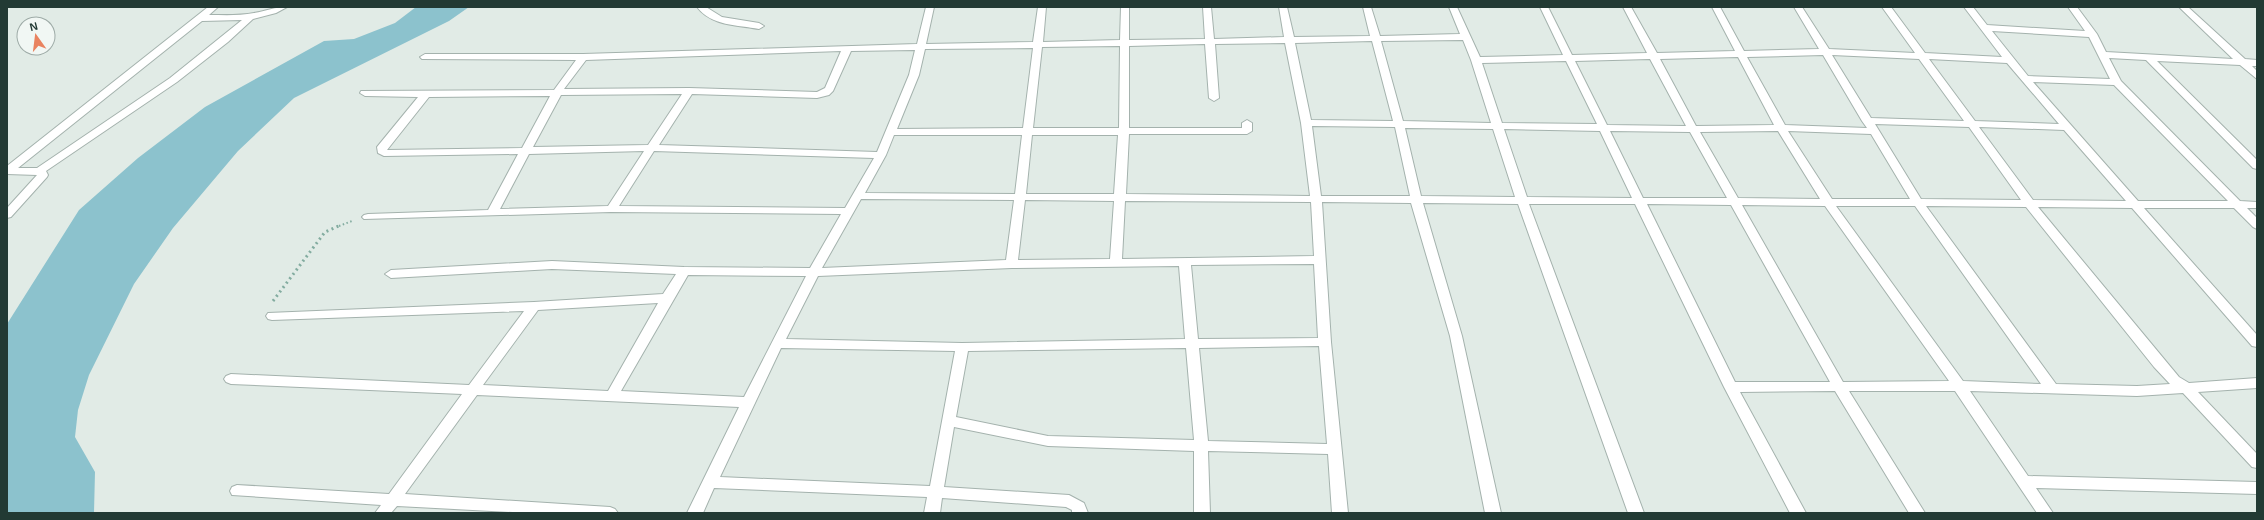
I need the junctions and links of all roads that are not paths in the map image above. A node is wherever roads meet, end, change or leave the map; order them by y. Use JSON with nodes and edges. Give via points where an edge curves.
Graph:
{"nodes":[{"id":1,"x":214,"y":7,"type":"edge"},
{"id":2,"x":283,"y":7,"type":"edge"},
{"id":3,"x":701,"y":7,"type":"edge"},
{"id":4,"x":930,"y":7,"type":"edge"},
{"id":5,"x":1042,"y":7,"type":"edge"},
{"id":6,"x":1125,"y":7,"type":"edge"},
{"id":7,"x":1207,"y":7,"type":"edge"},
{"id":8,"x":1283,"y":7,"type":"edge"},
{"id":9,"x":1367,"y":7,"type":"edge"},
{"id":10,"x":1453,"y":7,"type":"edge"},
{"id":11,"x":1544,"y":7,"type":"edge"},
{"id":12,"x":1627,"y":7,"type":"edge"},
{"id":13,"x":1716,"y":7,"type":"edge"},
{"id":14,"x":1798,"y":7,"type":"edge"},
{"id":15,"x":1886,"y":7,"type":"edge"},
{"id":16,"x":1968,"y":7,"type":"edge"},
{"id":17,"x":2072,"y":7,"type":"edge"},
{"id":18,"x":2183,"y":7,"type":"edge"},
{"id":19,"x":200,"y":18,"type":"junction"},
{"id":20,"x":249,"y":19,"type":"junction"},
{"id":21,"x":759,"y":26,"type":"dead end"},
{"id":22,"x":1985,"y":28,"type":"junction"},
{"id":23,"x":2092,"y":34,"type":"junction"},
{"id":24,"x":1466,"y":37,"type":"junction"},
{"id":25,"x":1377,"y":40,"type":"junction"},
{"id":26,"x":1211,"y":42,"type":"junction"},
{"id":27,"x":1290,"y":42,"type":"junction"},
{"id":28,"x":1125,"y":43,"type":"junction"},
{"id":29,"x":1038,"y":44,"type":"junction"},
{"id":30,"x":921,"y":47,"type":"junction"},
{"id":31,"x":847,"y":48,"type":"junction"},
{"id":32,"x":1824,"y":52,"type":"junction"},
{"id":33,"x":1740,"y":54,"type":"junction"},
{"id":34,"x":1654,"y":55,"type":"junction"},
{"id":35,"x":1920,"y":55,"type":"junction"},
{"id":36,"x":2104,"y":55,"type":"junction"},
{"id":37,"x":583,"y":57,"type":"junction"},
{"id":38,"x":425,"y":58,"type":"dead end"},
{"id":39,"x":2150,"y":59,"type":"junction"},
{"id":40,"x":1476,"y":60,"type":"junction"},
{"id":41,"x":1570,"y":60,"type":"junction"},
{"id":42,"x":2010,"y":60,"type":"junction"},
{"id":43,"x":2243,"y":62,"type":"junction"},
{"id":44,"x":2257,"y":63,"type":"edge"},
{"id":45,"x":2257,"y":76,"type":"edge"},
{"id":46,"x":2025,"y":79,"type":"junction"},
{"id":47,"x":2118,"y":82,"type":"junction"},
{"id":48,"x":689,"y":91,"type":"junction"},
{"id":49,"x":558,"y":92,"type":"junction"},
{"id":50,"x":365,"y":93,"type":"dead end"},
{"id":51,"x":426,"y":94,"type":"junction"},
{"id":52,"x":1214,"y":98,"type":"dead end"},
{"id":53,"x":1867,"y":121,"type":"junction"},
{"id":54,"x":1247,"y":123,"type":"dead end"},
{"id":55,"x":1306,"y":123,"type":"junction"},
{"id":56,"x":1399,"y":124,"type":"junction"},
{"id":57,"x":1970,"y":124,"type":"junction"},
{"id":58,"x":1498,"y":125,"type":"junction"},
{"id":59,"x":1602,"y":126,"type":"junction"},
{"id":60,"x":2068,"y":127,"type":"junction"},
{"id":61,"x":1781,"y":128,"type":"junction"},
{"id":62,"x":1693,"y":129,"type":"junction"},
{"id":63,"x":1027,"y":130,"type":"junction"},
{"id":64,"x":1124,"y":130,"type":"junction"},
{"id":65,"x":1873,"y":131,"type":"junction"},
{"id":66,"x":892,"y":132,"type":"junction"},
{"id":67,"x":651,"y":148,"type":"junction"},
{"id":68,"x":529,"y":149,"type":"junction"},
{"id":69,"x":881,"y":155,"type":"junction"},
{"id":70,"x":2257,"y":166,"type":"edge"},
{"id":71,"x":7,"y":171,"type":"edge"},
{"id":72,"x":40,"y":171,"type":"junction"},
{"id":73,"x":857,"y":196,"type":"junction"},
{"id":74,"x":1019,"y":197,"type":"junction"},
{"id":75,"x":1120,"y":198,"type":"junction"},
{"id":76,"x":1316,"y":199,"type":"junction"},
{"id":77,"x":1416,"y":200,"type":"junction"},
{"id":78,"x":1522,"y":200,"type":"junction"},
{"id":79,"x":1639,"y":201,"type":"junction"},
{"id":80,"x":1735,"y":202,"type":"junction"},
{"id":81,"x":1828,"y":202,"type":"junction"},
{"id":82,"x":1918,"y":203,"type":"junction"},
{"id":83,"x":2030,"y":204,"type":"junction"},
{"id":84,"x":2134,"y":204,"type":"junction"},
{"id":85,"x":2237,"y":205,"type":"junction"},
{"id":86,"x":2257,"y":205,"type":"edge"},
{"id":87,"x":611,"y":209,"type":"junction"},
{"id":88,"x":849,"y":211,"type":"junction"},
{"id":89,"x":493,"y":212,"type":"junction"},
{"id":90,"x":7,"y":216,"type":"edge"},
{"id":91,"x":368,"y":217,"type":"road end"},
{"id":92,"x":2257,"y":225,"type":"edge"},
{"id":93,"x":1320,"y":260,"type":"junction"},
{"id":94,"x":1185,"y":261,"type":"junction"},
{"id":95,"x":1116,"y":262,"type":"junction"},
{"id":96,"x":1012,"y":264,"type":"junction"},
{"id":97,"x":684,"y":270,"type":"junction"},
{"id":98,"x":814,"y":272,"type":"junction"},
{"id":99,"x":391,"y":274,"type":"dead end"},
{"id":100,"x":667,"y":298,"type":"junction"},
{"id":101,"x":534,"y":306,"type":"junction"},
{"id":102,"x":272,"y":316,"type":"road end"},
{"id":103,"x":1325,"y":342,"type":"junction"},
{"id":104,"x":777,"y":343,"type":"junction"},
{"id":105,"x":2257,"y":343,"type":"edge"},
{"id":106,"x":1192,"y":344,"type":"junction"},
{"id":107,"x":962,"y":347,"type":"junction"},
{"id":108,"x":231,"y":379,"type":"dead end"},
{"id":109,"x":2257,"y":383,"type":"edge"},
{"id":110,"x":1839,"y":386,"type":"junction"},
{"id":111,"x":1959,"y":386,"type":"junction"},
{"id":112,"x":1731,"y":387,"type":"junction"},
{"id":113,"x":2187,"y":388,"type":"junction"},
{"id":114,"x":2052,"y":389,"type":"junction"},
{"id":115,"x":474,"y":391,"type":"junction"},
{"id":116,"x":611,"y":397,"type":"junction"},
{"id":117,"x":748,"y":402,"type":"junction"},
{"id":118,"x":949,"y":421,"type":"junction"},
{"id":119,"x":1201,"y":445,"type":"junction"},
{"id":120,"x":1334,"y":448,"type":"junction"},
{"id":121,"x":2257,"y":463,"type":"edge"},
{"id":122,"x":710,"y":482,"type":"junction"},
{"id":123,"x":2024,"y":482,"type":"junction"},
{"id":124,"x":2257,"y":488,"type":"edge"},
{"id":125,"x":237,"y":491,"type":"dead end"},
{"id":126,"x":936,"y":492,"type":"junction"},
{"id":127,"x":393,"y":500,"type":"junction"},
{"id":128,"x":544,"y":510,"type":"edge"},
{"id":129,"x":383,"y":513,"type":"edge"},
{"id":130,"x":610,"y":513,"type":"edge"},
{"id":131,"x":695,"y":513,"type":"edge"},
{"id":132,"x":932,"y":513,"type":"edge"},
{"id":133,"x":1080,"y":513,"type":"edge"},
{"id":134,"x":1202,"y":513,"type":"edge"},
{"id":135,"x":1340,"y":513,"type":"edge"},
{"id":136,"x":1493,"y":513,"type":"edge"},
{"id":137,"x":1636,"y":513,"type":"edge"},
{"id":138,"x":1798,"y":513,"type":"edge"},
{"id":139,"x":1917,"y":513,"type":"edge"},
{"id":140,"x":2045,"y":513,"type":"edge"}],
"edges":[{"from":1,"to":19,"type":"street"},
{"from":2,"to":20,"type":"street","via":[[270,14]]},
{"from":3,"to":21,"type":"street","via":[[708,14],[718,18]]},
{"from":4,"to":30,"type":"street"},
{"from":5,"to":29,"type":"street"},
{"from":6,"to":28,"type":"street"},
{"from":7,"to":26,"type":"street"},
{"from":8,"to":27,"type":"street"},
{"from":9,"to":25,"type":"street"},
{"from":10,"to":24,"type":"street"},
{"from":11,"to":41,"type":"street"},
{"from":12,"to":34,"type":"street"},
{"from":13,"to":33,"type":"street"},
{"from":14,"to":32,"type":"street"},
{"from":15,"to":35,"type":"street"},
{"from":16,"to":22,"type":"street"},
{"from":17,"to":23,"type":"street"},
{"from":18,"to":43,"type":"street"},
{"from":19,"to":20,"type":"street"},
{"from":19,"to":71,"type":"street"},
{"from":20,"to":72,"type":"street","via":[[228,39],[185,71]]},
{"from":22,"to":23,"type":"street"},
{"from":22,"to":42,"type":"street"},
{"from":23,"to":36,"type":"street"},
{"from":24,"to":25,"type":"street"},
{"from":24,"to":40,"type":"street"},
{"from":25,"to":27,"type":"street"},
{"from":25,"to":56,"type":"street"},
{"from":26,"to":27,"type":"street"},
{"from":26,"to":28,"type":"street"},
{"from":26,"to":52,"type":"street"},
{"from":27,"to":55,"type":"street"},
{"from":28,"to":29,"type":"street"},
{"from":28,"to":64,"type":"street"},
{"from":29,"to":30,"type":"street"},
{"from":29,"to":63,"type":"street"},
{"from":30,"to":31,"type":"street"},
{"from":30,"to":66,"type":"street","via":[[914,75]]},
{"from":31,"to":37,"type":"street"},
{"from":31,"to":48,"type":"street","via":[[825,93],[817,95]]},
{"from":32,"to":33,"type":"street"},
{"from":32,"to":35,"type":"street"},
{"from":32,"to":53,"type":"street"},
{"from":33,"to":34,"type":"street"},
{"from":33,"to":61,"type":"street"},
{"from":34,"to":41,"type":"street"},
{"from":34,"to":62,"type":"street"},
{"from":35,"to":42,"type":"street"},
{"from":35,"to":57,"type":"street"},
{"from":36,"to":39,"type":"street"},
{"from":36,"to":47,"type":"street"},
{"from":37,"to":38,"type":"street"},
{"from":37,"to":49,"type":"street"},
{"from":39,"to":43,"type":"street"},
{"from":39,"to":70,"type":"street"},
{"from":40,"to":41,"type":"street"},
{"from":40,"to":58,"type":"street"},
{"from":41,"to":59,"type":"street"},
{"from":42,"to":46,"type":"street"},
{"from":43,"to":44,"type":"street"},
{"from":43,"to":45,"type":"street"},
{"from":46,"to":47,"type":"street"},
{"from":46,"to":60,"type":"street"},
{"from":47,"to":85,"type":"street"},
{"from":48,"to":49,"type":"street"},
{"from":48,"to":67,"type":"street"},
{"from":49,"to":51,"type":"street"},
{"from":49,"to":68,"type":"street"},
{"from":50,"to":51,"type":"street"},
{"from":51,"to":68,"type":"street","via":[[382,147],[382,151],[388,154]]},
{"from":53,"to":57,"type":"street"},
{"from":53,"to":65,"type":"street"},
{"from":54,"to":64,"type":"street","via":[[1247,131]]},
{"from":55,"to":56,"type":"street"},
{"from":55,"to":76,"type":"street"},
{"from":56,"to":58,"type":"street"},
{"from":56,"to":77,"type":"street"},
{"from":57,"to":60,"type":"street"},
{"from":57,"to":83,"type":"street"},
{"from":58,"to":59,"type":"street"},
{"from":58,"to":78,"type":"street"},
{"from":59,"to":62,"type":"street"},
{"from":59,"to":79,"type":"street"},
{"from":60,"to":84,"type":"street"},
{"from":61,"to":62,"type":"street"},
{"from":61,"to":65,"type":"street"},
{"from":61,"to":81,"type":"street"},
{"from":62,"to":80,"type":"street"},
{"from":63,"to":64,"type":"street"},
{"from":63,"to":66,"type":"street"},
{"from":63,"to":74,"type":"street"},
{"from":64,"to":75,"type":"street"},
{"from":65,"to":82,"type":"street"},
{"from":66,"to":69,"type":"street"},
{"from":67,"to":68,"type":"street"},
{"from":67,"to":69,"type":"street"},
{"from":67,"to":87,"type":"street"},
{"from":68,"to":89,"type":"street"},
{"from":69,"to":73,"type":"street"},
{"from":71,"to":72,"type":"street"},
{"from":72,"to":90,"type":"street","via":[[43,175]]},
{"from":73,"to":74,"type":"street"},
{"from":73,"to":88,"type":"street"},
{"from":74,"to":75,"type":"street"},
{"from":74,"to":96,"type":"street"},
{"from":75,"to":76,"type":"street"},
{"from":75,"to":95,"type":"street"},
{"from":76,"to":77,"type":"street"},
{"from":76,"to":93,"type":"street"},
{"from":77,"to":78,"type":"street"},
{"from":77,"to":136,"type":"street","via":[[1456,336]]},
{"from":78,"to":79,"type":"street"},
{"from":78,"to":137,"type":"street"},
{"from":79,"to":80,"type":"street"},
{"from":79,"to":112,"type":"street"},
{"from":80,"to":81,"type":"street"},
{"from":80,"to":110,"type":"street"},
{"from":81,"to":82,"type":"street"},
{"from":81,"to":111,"type":"street"},
{"from":82,"to":83,"type":"street"},
{"from":82,"to":114,"type":"street"},
{"from":83,"to":84,"type":"street"},
{"from":83,"to":113,"type":"street","via":[[2158,364],[2174,380]]},
{"from":84,"to":85,"type":"street"},
{"from":84,"to":105,"type":"street"},
{"from":85,"to":86,"type":"street"},
{"from":85,"to":92,"type":"street"},
{"from":87,"to":88,"type":"street"},
{"from":87,"to":89,"type":"street"},
{"from":88,"to":98,"type":"street"},
{"from":89,"to":91,"type":"street"},
{"from":93,"to":94,"type":"street"},
{"from":93,"to":103,"type":"street"},
{"from":94,"to":95,"type":"street"},
{"from":94,"to":106,"type":"street"},
{"from":95,"to":96,"type":"street"},
{"from":96,"to":98,"type":"street"},
{"from":97,"to":98,"type":"street"},
{"from":97,"to":99,"type":"street","via":[[552,265]]},
{"from":97,"to":100,"type":"street"},
{"from":98,"to":104,"type":"street"},
{"from":100,"to":101,"type":"street"},
{"from":100,"to":116,"type":"street"},
{"from":101,"to":102,"type":"street"},
{"from":101,"to":115,"type":"street"},
{"from":103,"to":106,"type":"street"},
{"from":103,"to":120,"type":"street"},
{"from":104,"to":107,"type":"street"},
{"from":104,"to":117,"type":"street"},
{"from":106,"to":107,"type":"street"},
{"from":106,"to":119,"type":"street"},
{"from":107,"to":118,"type":"street"},
{"from":108,"to":115,"type":"street"},
{"from":109,"to":113,"type":"street"},
{"from":110,"to":111,"type":"street"},
{"from":110,"to":112,"type":"street"},
{"from":110,"to":139,"type":"street"},
{"from":111,"to":114,"type":"street"},
{"from":111,"to":123,"type":"street"},
{"from":112,"to":138,"type":"street"},
{"from":113,"to":114,"type":"street","via":[[2137,391]]},
{"from":113,"to":121,"type":"street"},
{"from":115,"to":116,"type":"street"},
{"from":115,"to":127,"type":"street"},
{"from":116,"to":117,"type":"street"},
{"from":117,"to":122,"type":"street"},
{"from":118,"to":119,"type":"street","via":[[1048,441]]},
{"from":118,"to":126,"type":"street"},
{"from":119,"to":120,"type":"street"},
{"from":119,"to":134,"type":"street"},
{"from":120,"to":135,"type":"street"},
{"from":122,"to":126,"type":"street"},
{"from":122,"to":131,"type":"street"},
{"from":123,"to":124,"type":"street"},
{"from":123,"to":140,"type":"street"},
{"from":125,"to":127,"type":"street"},
{"from":126,"to":132,"type":"street"},
{"from":126,"to":133,"type":"street","via":[[1069,501],[1079,507]]},
{"from":127,"to":128,"type":"street"},
{"from":127,"to":129,"type":"street"},
{"from":128,"to":130,"type":"street"}]}
